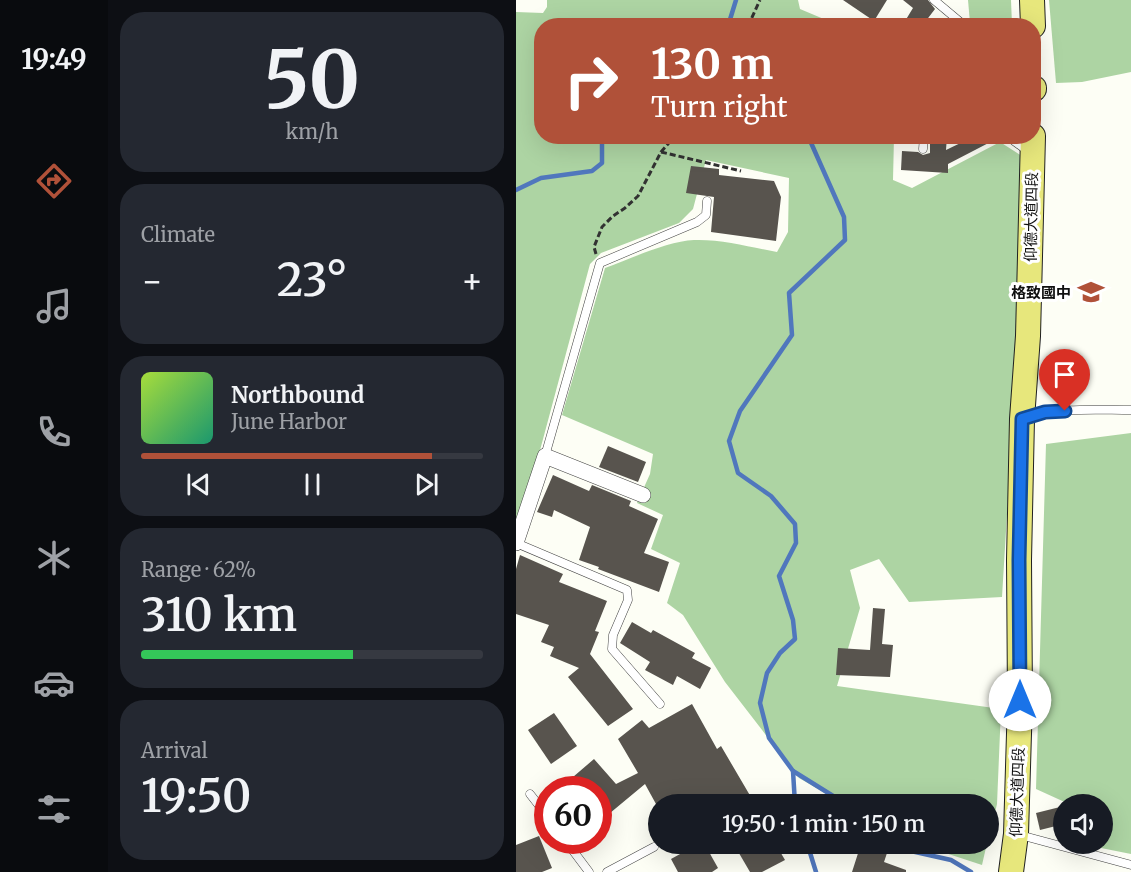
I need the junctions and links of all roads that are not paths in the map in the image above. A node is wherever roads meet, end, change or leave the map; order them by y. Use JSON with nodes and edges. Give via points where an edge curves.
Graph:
{"nodes":[{"id":1,"x":934,"y":0,"type":"edge"},
{"id":2,"x":1032,"y":0,"type":"edge"},
{"id":3,"x":955,"y":18,"type":"edge"},
{"id":4,"x":1033,"y":18,"type":"edge"},
{"id":5,"x":924,"y":144,"type":"edge"},
{"id":6,"x":1033,"y":146,"type":"edge"},
{"id":7,"x":924,"y":148,"type":"dead end"},
{"id":8,"x":707,"y":201,"type":"dead end"},
{"id":9,"x":1131,"y":410,"type":"edge"},
{"id":10,"x":1022,"y":419,"type":"junction"},
{"id":11,"x":545,"y":456,"type":"junction"},
{"id":12,"x":643,"y":495,"type":"dead end"},
{"id":13,"x":516,"y":543,"type":"edge"},
{"id":14,"x":660,"y":704,"type":"dead end"},
{"id":15,"x":530,"y":794,"type":"dead end"},
{"id":16,"x":534,"y":799,"type":"edge"},
{"id":17,"x":1016,"y":834,"type":"junction"},
{"id":18,"x":648,"y":850,"type":"edge"},
{"id":19,"x":576,"y":854,"type":"edge"},
{"id":20,"x":1131,"y":865,"type":"edge"},
{"id":21,"x":589,"y":872,"type":"edge"},
{"id":22,"x":607,"y":872,"type":"edge"},
{"id":23,"x":1011,"y":872,"type":"edge"}],
"edges":[{"from":1,"to":3,"type":"lane"},
{"from":2,"to":4,"type":"main road"},
{"from":5,"to":7,"type":"lane"},
{"from":6,"to":10,"type":"main road","name":"仰德大道四段"},
{"from":8,"to":11,"type":"lane","via":[[706,215],[697,222],[600,263]]},
{"from":9,"to":10,"type":"lane","via":[[1045,412]]},
{"from":10,"to":17,"type":"main road","name":"仰德大道四段"},
{"from":11,"to":12,"type":"street"},
{"from":11,"to":13,"type":"street"},
{"from":13,"to":14,"type":"lane","via":[[627,590],[628,600],[613,636],[612,649]]},
{"from":15,"to":16,"type":"lane"},
{"from":17,"to":20,"type":"lane"},
{"from":17,"to":23,"type":"main road","name":"仰德大道四段"},
{"from":18,"to":22,"type":"lane"},
{"from":19,"to":21,"type":"lane"}]}
